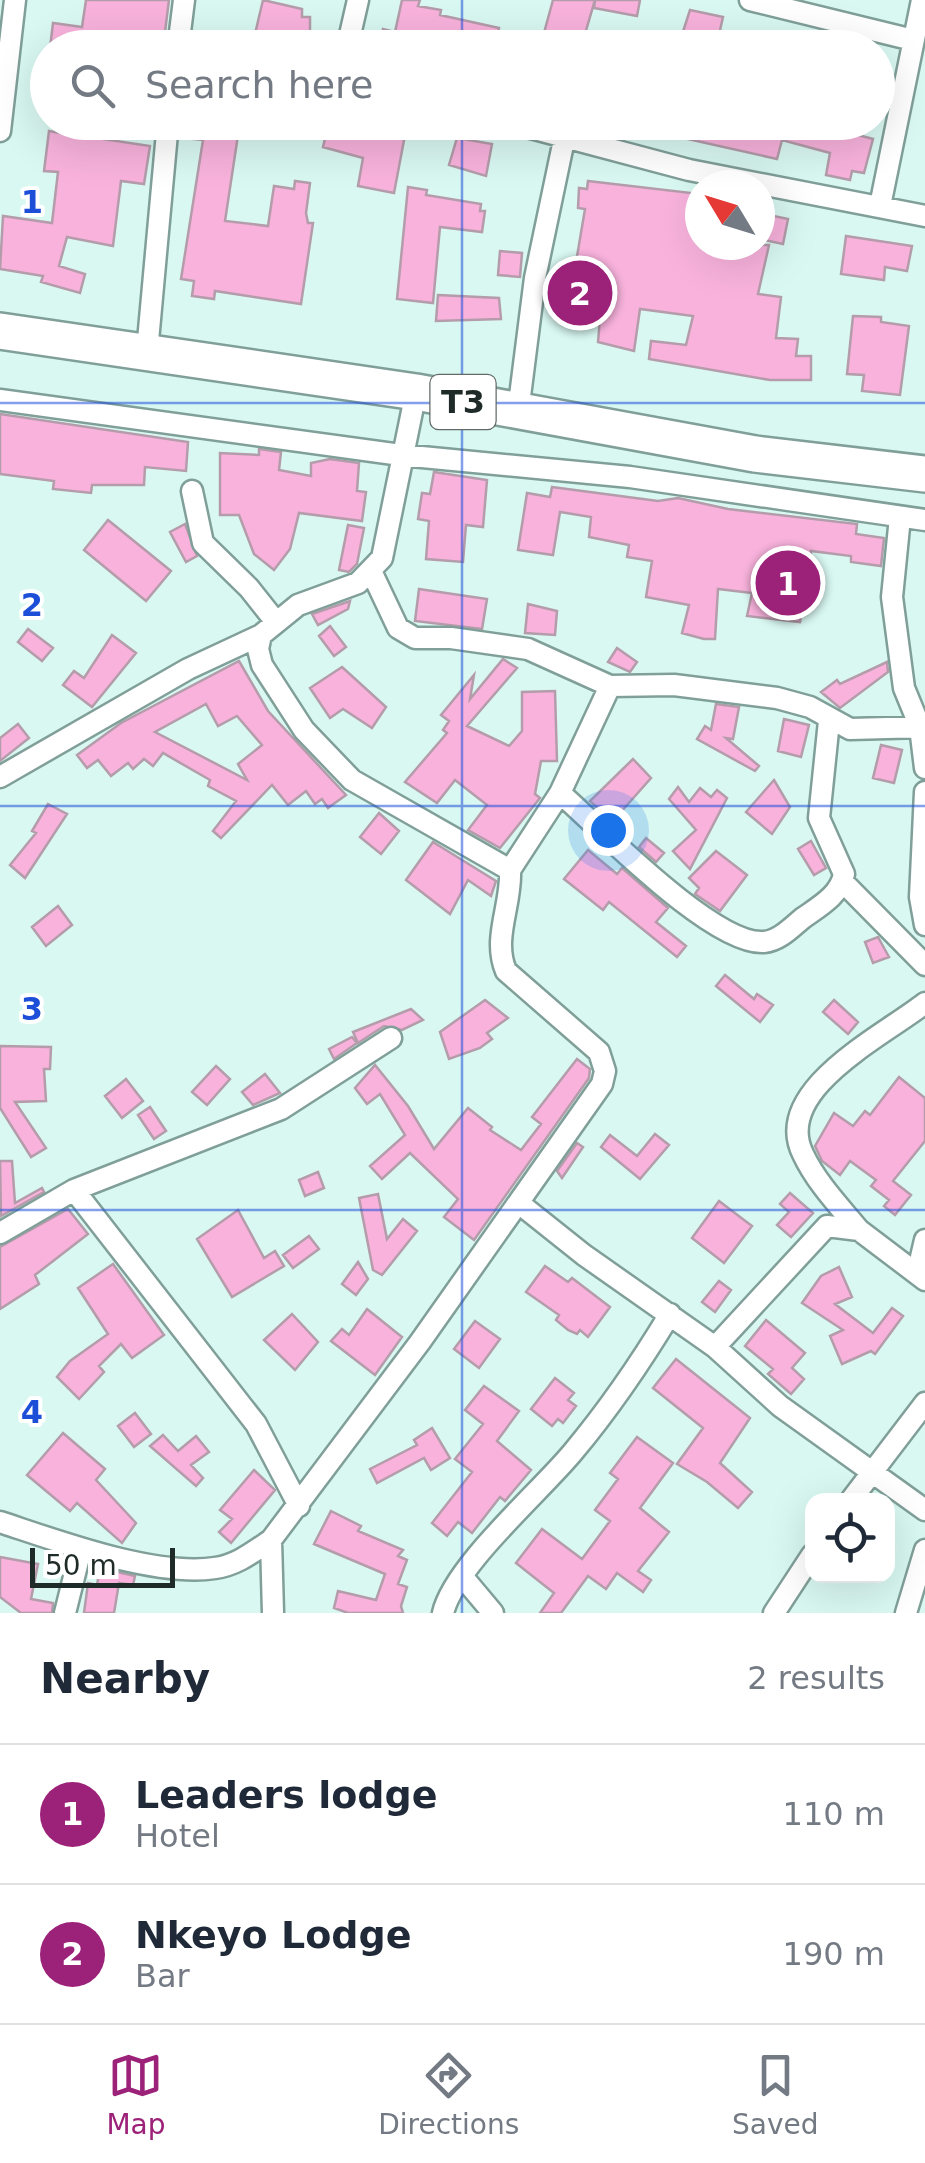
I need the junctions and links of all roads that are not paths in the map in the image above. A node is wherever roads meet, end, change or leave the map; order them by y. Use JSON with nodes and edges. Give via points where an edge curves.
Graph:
{"nodes":[{"id":1,"x":15,"y":0,"type":"edge"},
{"id":2,"x":184,"y":0,"type":"edge"},
{"id":3,"x":358,"y":0,"type":"edge"},
{"id":4,"x":750,"y":0,"type":"edge"},
{"id":5,"x":922,"y":0,"type":"edge"},
{"id":6,"x":180,"y":30,"type":"edge"},
{"id":7,"x":350,"y":30,"type":"edge"},
{"id":8,"x":872,"y":30,"type":"edge"},
{"id":9,"x":895,"y":36,"type":"edge"},
{"id":10,"x":913,"y":40,"type":"junction"},
{"id":11,"x":895,"y":131,"type":"edge"},
{"id":12,"x":0,"y":132,"type":"edge"},
{"id":13,"x":166,"y":140,"type":"edge"},
{"id":14,"x":564,"y":140,"type":"edge"},
{"id":15,"x":583,"y":140,"type":"edge"},
{"id":16,"x":893,"y":140,"type":"edge"},
{"id":17,"x":880,"y":206,"type":"junction"},
{"id":18,"x":925,"y":216,"type":"edge"},
{"id":19,"x":0,"y":331,"type":"edge"},
{"id":20,"x":146,"y":352,"type":"junction"},
{"id":21,"x":416,"y":392,"type":"junction"},
{"id":22,"x":0,"y":400,"type":"edge"},
{"id":23,"x":518,"y":412,"type":"junction"},
{"id":24,"x":400,"y":455,"type":"junction"},
{"id":25,"x":925,"y":474,"type":"edge"},
{"id":26,"x":192,"y":491,"type":"dead end"},
{"id":27,"x":900,"y":517,"type":"junction"},
{"id":28,"x":925,"y":520,"type":"edge"},
{"id":29,"x":372,"y":573,"type":"junction"},
{"id":30,"x":269,"y":629,"type":"junction"},
{"id":31,"x":610,"y":686,"type":"junction"},
{"id":32,"x":829,"y":721,"type":"junction"},
{"id":33,"x":922,"y":727,"type":"edge"},
{"id":34,"x":925,"y":768,"type":"edge"},
{"id":35,"x":0,"y":777,"type":"edge"},
{"id":36,"x":925,"y":792,"type":"edge"},
{"id":37,"x":560,"y":793,"type":"junction"},
{"id":38,"x":510,"y":870,"type":"junction"},
{"id":39,"x":842,"y":882,"type":"junction"},
{"id":40,"x":925,"y":924,"type":"edge"},
{"id":41,"x":925,"y":964,"type":"edge"},
{"id":42,"x":925,"y":1003,"type":"edge"},
{"id":43,"x":391,"y":1038,"type":"dead end"},
{"id":44,"x":74,"y":1190,"type":"junction"},
{"id":45,"x":520,"y":1204,"type":"junction"},
{"id":46,"x":859,"y":1230,"type":"junction"},
{"id":47,"x":0,"y":1232,"type":"edge"},
{"id":48,"x":925,"y":1240,"type":"edge"},
{"id":49,"x":925,"y":1279,"type":"edge"},
{"id":50,"x":670,"y":1314,"type":"junction"},
{"id":51,"x":715,"y":1347,"type":"junction"},
{"id":52,"x":925,"y":1402,"type":"edge"},
{"id":53,"x":874,"y":1474,"type":"junction"},
{"id":54,"x":857,"y":1493,"type":"edge"},
{"id":55,"x":299,"y":1506,"type":"junction"},
{"id":56,"x":925,"y":1510,"type":"edge"},
{"id":57,"x":0,"y":1522,"type":"edge"},
{"id":58,"x":271,"y":1540,"type":"junction"},
{"id":59,"x":82,"y":1549,"type":"junction"},
{"id":60,"x":925,"y":1550,"type":"edge"},
{"id":61,"x":805,"y":1566,"type":"edge"},
{"id":62,"x":462,"y":1576,"type":"junction"},
{"id":63,"x":65,"y":1613,"type":"edge"},
{"id":64,"x":272,"y":1613,"type":"edge"},
{"id":65,"x":443,"y":1613,"type":"edge"},
{"id":66,"x":493,"y":1613,"type":"edge"},
{"id":67,"x":774,"y":1613,"type":"edge"},
{"id":68,"x":906,"y":1613,"type":"edge"}],
"edges":[{"from":1,"to":12,"type":"street"},
{"from":2,"to":6,"type":"street"},
{"from":3,"to":7,"type":"street"},
{"from":4,"to":8,"type":"street"},
{"from":5,"to":10,"type":"street"},
{"from":9,"to":10,"type":"street"},
{"from":10,"to":11,"type":"street"},
{"from":13,"to":20,"type":"street"},
{"from":14,"to":23,"type":"street","via":[[535,278]]},
{"from":15,"to":17,"type":"street","via":[[689,170]]},
{"from":16,"to":17,"type":"street"},
{"from":17,"to":18,"type":"street"},
{"from":19,"to":20,"type":"highway","number":"T3"},
{"from":20,"to":21,"type":"highway","number":"T3"},
{"from":21,"to":23,"type":"highway","number":"T3"},
{"from":21,"to":24,"type":"street"},
{"from":22,"to":24,"type":"street"},
{"from":23,"to":25,"type":"highway","number":"T3","via":[[756,454]]},
{"from":24,"to":27,"type":"street","via":[[630,477]]},
{"from":24,"to":29,"type":"street","via":[[382,558]]},
{"from":26,"to":30,"type":"street","via":[[202,543],[249,588]]},
{"from":27,"to":28,"type":"street"},
{"from":27,"to":33,"type":"street","via":[[892,596],[904,688]]},
{"from":29,"to":30,"type":"street","via":[[298,605]]},
{"from":29,"to":31,"type":"street","via":[[406,636],[528,649]]},
{"from":30,"to":35,"type":"street"},
{"from":30,"to":38,"type":"street","via":[[258,649],[262,665],[323,754],[352,780]]},
{"from":31,"to":32,"type":"street","via":[[746,693],[810,707]]},
{"from":31,"to":37,"type":"street"},
{"from":32,"to":33,"type":"street","via":[[850,729]]},
{"from":32,"to":39,"type":"street","via":[[819,818]]},
{"from":33,"to":34,"type":"street"},
{"from":36,"to":40,"type":"street"},
{"from":37,"to":38,"type":"street"},
{"from":37,"to":39,"type":"street","via":[[651,875],[735,937],[772,941],[830,899]]},
{"from":38,"to":45,"type":"street","via":[[500,936],[506,972],[599,1052],[605,1070]]},
{"from":39,"to":41,"type":"street"},
{"from":42,"to":46,"type":"street","via":[[819,1083],[799,1116],[802,1154]]},
{"from":43,"to":44,"type":"street","via":[[280,1109]]},
{"from":44,"to":47,"type":"street"},
{"from":44,"to":55,"type":"street","via":[[256,1424]]},
{"from":45,"to":50,"type":"street"},
{"from":45,"to":55,"type":"street"},
{"from":46,"to":49,"type":"street"},
{"from":46,"to":51,"type":"street","via":[[842,1224],[818,1232]]},
{"from":48,"to":49,"type":"street"},
{"from":50,"to":51,"type":"street"},
{"from":50,"to":62,"type":"street","via":[[572,1454]]},
{"from":51,"to":53,"type":"street","via":[[780,1406]]},
{"from":52,"to":53,"type":"street"},
{"from":53,"to":54,"type":"street"},
{"from":53,"to":56,"type":"street"},
{"from":55,"to":58,"type":"street"},
{"from":57,"to":59,"type":"street"},
{"from":58,"to":59,"type":"street","via":[[212,1569]]},
{"from":58,"to":64,"type":"street"},
{"from":59,"to":63,"type":"street"},
{"from":60,"to":68,"type":"street"},
{"from":61,"to":67,"type":"street"},
{"from":62,"to":65,"type":"street"},
{"from":62,"to":66,"type":"street"}]}
